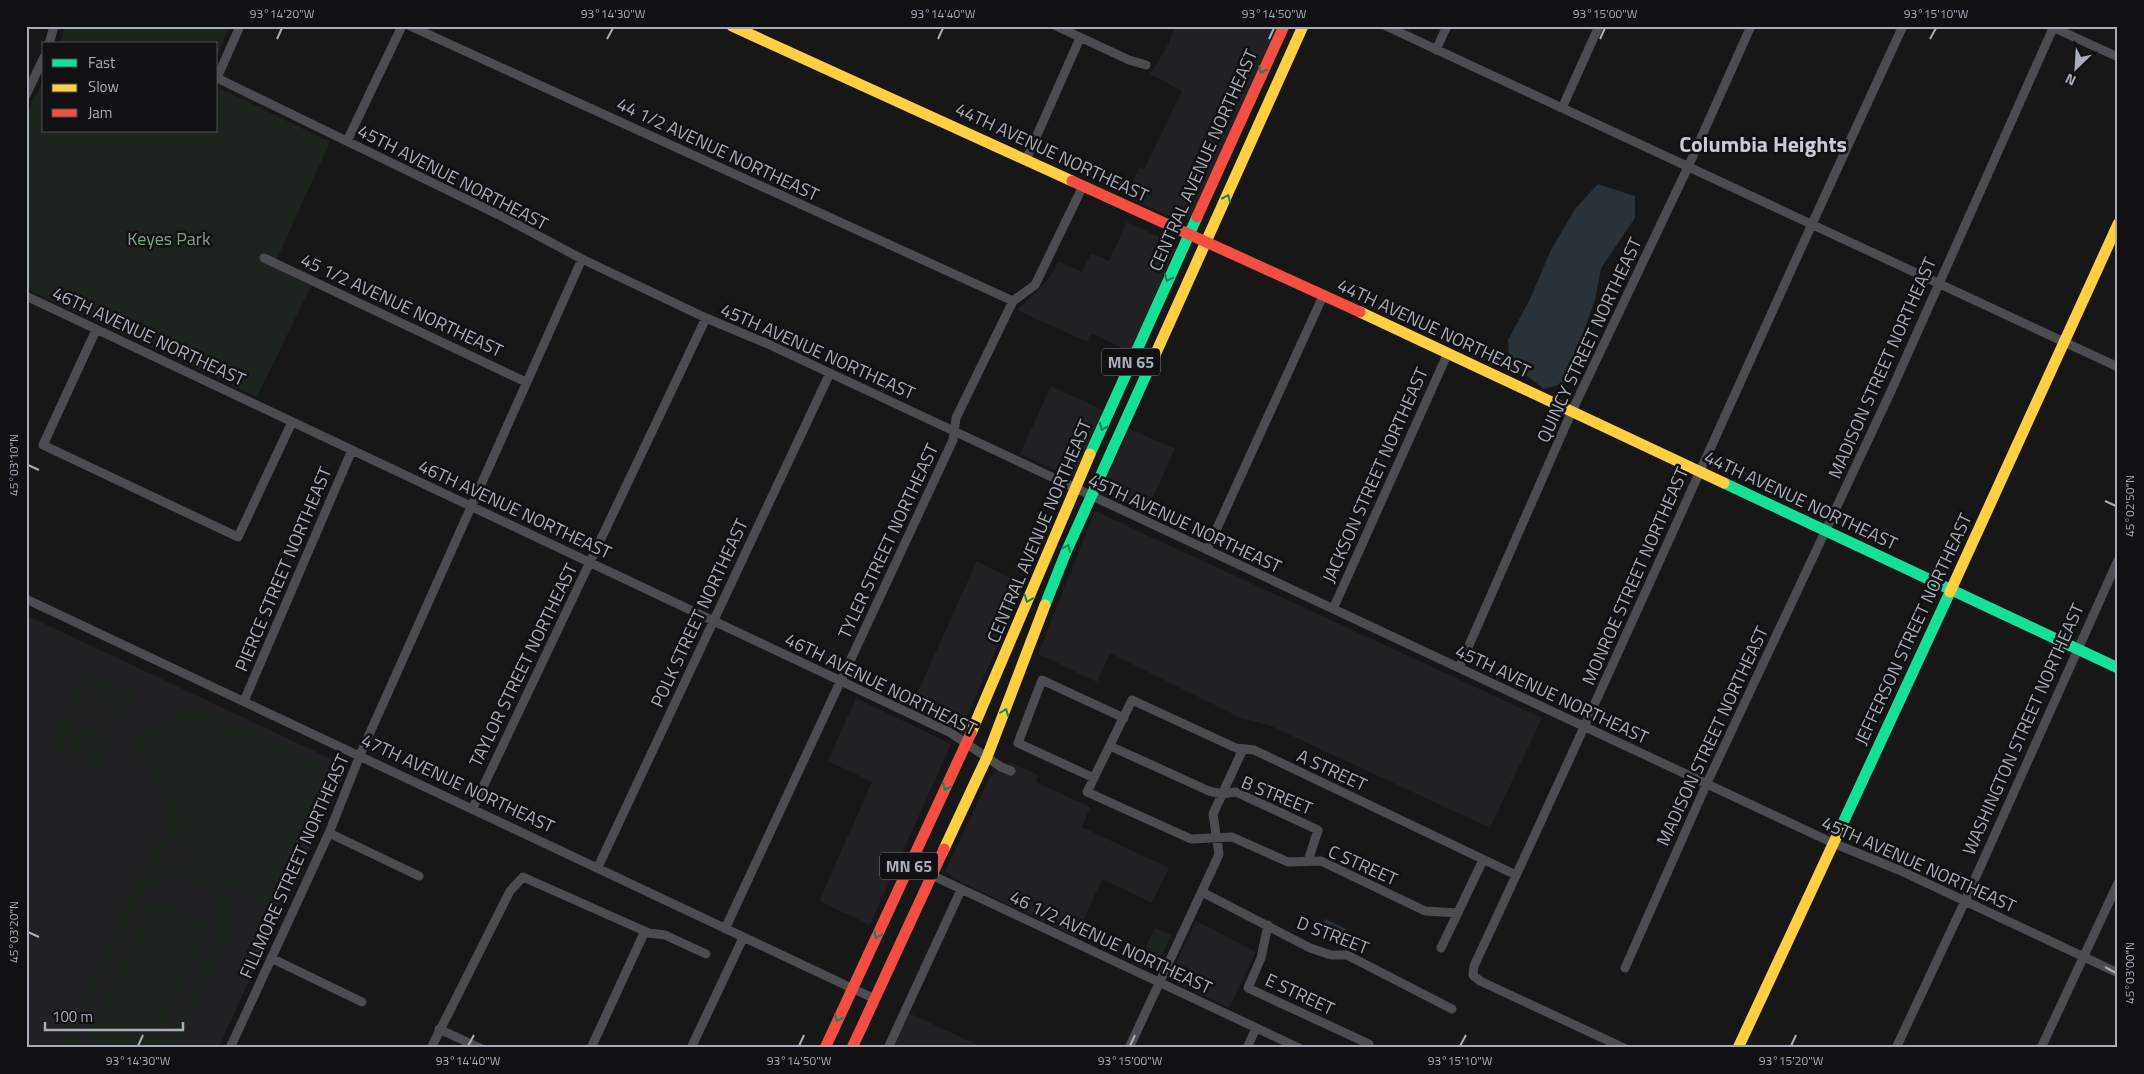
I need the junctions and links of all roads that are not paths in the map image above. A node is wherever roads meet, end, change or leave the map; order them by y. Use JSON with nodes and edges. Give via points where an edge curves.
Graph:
{"nodes":[{"id":1,"x":54,"y":26,"type":"edge"},
{"id":2,"x":240,"y":26,"type":"edge"},
{"id":3,"x":402,"y":26,"type":"edge"},
{"id":4,"x":410,"y":26,"type":"edge"},
{"id":5,"x":732,"y":26,"type":"edge"},
{"id":6,"x":1056,"y":26,"type":"edge"},
{"id":7,"x":1284,"y":26,"type":"edge"},
{"id":8,"x":1303,"y":26,"type":"edge"},
{"id":9,"x":1386,"y":26,"type":"edge"},
{"id":10,"x":1447,"y":26,"type":"edge"},
{"id":11,"x":1599,"y":26,"type":"edge"},
{"id":12,"x":1751,"y":26,"type":"edge"},
{"id":13,"x":1903,"y":26,"type":"edge"},
{"id":14,"x":2053,"y":27,"type":"edge"},
{"id":15,"x":1080,"y":38,"type":"junction"},
{"id":16,"x":50,"y":42,"type":"edge"},
{"id":17,"x":1436,"y":50,"type":"junction"},
{"id":18,"x":2118,"y":58,"type":"edge"},
{"id":19,"x":42,"y":61,"type":"edge"},
{"id":20,"x":1146,"y":65,"type":"dead end"},
{"id":21,"x":218,"y":76,"type":"edge"},
{"id":22,"x":218,"y":78,"type":"edge"},
{"id":23,"x":26,"y":95,"type":"edge"},
{"id":24,"x":1562,"y":108,"type":"junction"},
{"id":25,"x":347,"y":141,"type":"junction"},
{"id":26,"x":1026,"y":160,"type":"junction"},
{"id":27,"x":1688,"y":167,"type":"junction"},
{"id":28,"x":1082,"y":186,"type":"junction"},
{"id":29,"x":1811,"y":224,"type":"junction"},
{"id":30,"x":2118,"y":224,"type":"edge"},
{"id":31,"x":1189,"y":234,"type":"junction"},
{"id":32,"x":1207,"y":243,"type":"junction"},
{"id":33,"x":264,"y":258,"type":"dead end"},
{"id":34,"x":582,"y":259,"type":"junction"},
{"id":35,"x":1939,"y":283,"type":"junction"},
{"id":36,"x":26,"y":296,"type":"edge"},
{"id":37,"x":1323,"y":296,"type":"junction"},
{"id":38,"x":1013,"y":301,"type":"junction"},
{"id":39,"x":706,"y":318,"type":"junction"},
{"id":40,"x":96,"y":330,"type":"junction"},
{"id":41,"x":2064,"y":342,"type":"junction"},
{"id":42,"x":1448,"y":355,"type":"junction"},
{"id":43,"x":2118,"y":366,"type":"edge"},
{"id":44,"x":830,"y":373,"type":"junction"},
{"id":45,"x":526,"y":382,"type":"junction"},
{"id":46,"x":1572,"y":411,"type":"junction"},
{"id":47,"x":292,"y":422,"type":"junction"},
{"id":48,"x":954,"y":430,"type":"junction"},
{"id":49,"x":352,"y":450,"type":"junction"},
{"id":50,"x":1699,"y":471,"type":"junction"},
{"id":51,"x":1075,"y":490,"type":"junction"},
{"id":52,"x":1090,"y":496,"type":"junction"},
{"id":53,"x":471,"y":507,"type":"junction"},
{"id":54,"x":1826,"y":531,"type":"junction"},
{"id":55,"x":1207,"y":550,"type":"junction"},
{"id":56,"x":2118,"y":560,"type":"edge"},
{"id":57,"x":590,"y":563,"type":"junction"},
{"id":58,"x":1951,"y":590,"type":"junction"},
{"id":59,"x":26,"y":599,"type":"edge"},
{"id":60,"x":1333,"y":609,"type":"junction"},
{"id":61,"x":714,"y":621,"type":"junction"},
{"id":62,"x":2076,"y":648,"type":"junction"},
{"id":63,"x":1459,"y":668,"type":"junction"},
{"id":64,"x":2118,"y":668,"type":"edge"},
{"id":65,"x":841,"y":681,"type":"junction"},
{"id":66,"x":244,"y":701,"type":"junction"},
{"id":67,"x":1124,"y":718,"type":"junction"},
{"id":68,"x":1585,"y":728,"type":"junction"},
{"id":69,"x":966,"y":743,"type":"junction"},
{"id":70,"x":1110,"y":746,"type":"junction"},
{"id":71,"x":1243,"y":749,"type":"junction"},
{"id":72,"x":360,"y":756,"type":"junction"},
{"id":73,"x":987,"y":757,"type":"junction"},
{"id":74,"x":1011,"y":771,"type":"dead end"},
{"id":75,"x":1094,"y":778,"type":"junction"},
{"id":76,"x":1707,"y":783,"type":"junction"},
{"id":77,"x":1222,"y":794,"type":"junction"},
{"id":78,"x":473,"y":808,"type":"junction"},
{"id":79,"x":329,"y":833,"type":"junction"},
{"id":80,"x":1216,"y":837,"type":"junction"},
{"id":81,"x":1833,"y":843,"type":"junction"},
{"id":82,"x":1483,"y":860,"type":"junction"},
{"id":83,"x":1308,"y":861,"type":"junction"},
{"id":84,"x":910,"y":865,"type":"junction"},
{"id":85,"x":598,"y":867,"type":"junction"},
{"id":86,"x":1516,"y":874,"type":"junction"},
{"id":87,"x":419,"y":876,"type":"dead end"},
{"id":88,"x":932,"y":876,"type":"junction"},
{"id":89,"x":2118,"y":883,"type":"edge"},
{"id":90,"x":961,"y":890,"type":"junction"},
{"id":91,"x":1202,"y":892,"type":"junction"},
{"id":92,"x":1965,"y":901,"type":"junction"},
{"id":93,"x":1458,"y":913,"type":"junction"},
{"id":94,"x":1268,"y":926,"type":"junction"},
{"id":95,"x":725,"y":930,"type":"junction"},
{"id":96,"x":645,"y":932,"type":"junction"},
{"id":97,"x":742,"y":938,"type":"junction"},
{"id":98,"x":1442,"y":948,"type":"dead end"},
{"id":99,"x":706,"y":954,"type":"dead end"},
{"id":100,"x":2084,"y":957,"type":"junction"},
{"id":101,"x":271,"y":958,"type":"junction"},
{"id":102,"x":1625,"y":968,"type":"dead end"},
{"id":103,"x":2118,"y":973,"type":"edge"},
{"id":104,"x":1160,"y":982,"type":"junction"},
{"id":105,"x":852,"y":988,"type":"junction"},
{"id":106,"x":875,"y":999,"type":"junction"},
{"id":107,"x":362,"y":1002,"type":"dead end"},
{"id":108,"x":1452,"y":1009,"type":"dead end"},
{"id":109,"x":1256,"y":1028,"type":"junction"},
{"id":110,"x":440,"y":1029,"type":"junction"},
{"id":111,"x":1369,"y":1044,"type":"dead end"},
{"id":112,"x":230,"y":1048,"type":"edge"},
{"id":113,"x":431,"y":1048,"type":"edge"},
{"id":114,"x":480,"y":1048,"type":"edge"},
{"id":115,"x":591,"y":1048,"type":"edge"},
{"id":116,"x":691,"y":1048,"type":"edge"},
{"id":117,"x":825,"y":1048,"type":"edge"},
{"id":118,"x":852,"y":1048,"type":"edge"},
{"id":119,"x":888,"y":1048,"type":"edge"},
{"id":120,"x":1129,"y":1048,"type":"edge"},
{"id":121,"x":1247,"y":1048,"type":"edge"},
{"id":122,"x":1299,"y":1048,"type":"edge"},
{"id":123,"x":1624,"y":1048,"type":"edge"},
{"id":124,"x":1738,"y":1048,"type":"edge"},
{"id":125,"x":1896,"y":1048,"type":"edge"},
{"id":126,"x":2041,"y":1048,"type":"edge"}],
"edges":[{"from":1,"to":16,"type":"street"},
{"from":2,"to":21,"type":"street"},
{"from":3,"to":25,"type":"street"},
{"from":4,"to":38,"type":"street","name":"44 1/2 AVENUE NORTHEAST"},
{"from":5,"to":26,"type":"street","name":"44TH AVENUE NORTHEAST"},
{"from":6,"to":15,"type":"street"},
{"from":7,"to":31,"type":"street","name":"CENTRAL AVENUE NORTHEAST","number":"MN 65","one_way":true},
{"from":32,"to":8,"type":"street","name":"CENTRAL AVENUE NORTHEAST","number":"MN 65","one_way":true},
{"from":9,"to":17,"type":"street"},
{"from":10,"to":17,"type":"street"},
{"from":11,"to":24,"type":"street"},
{"from":12,"to":27,"type":"street","name":"QUINCY STREET NORTHEAST"},
{"from":13,"to":29,"type":"street","name":"MONROE STREET NORTHEAST"},
{"from":14,"to":18,"type":"street"},
{"from":14,"to":35,"type":"street","name":"MADISON STREET NORTHEAST"},
{"from":15,"to":20,"type":"street"},
{"from":15,"to":26,"type":"street"},
{"from":17,"to":24,"type":"street"},
{"from":19,"to":23,"type":"street"},
{"from":22,"to":25,"type":"street","name":"45TH AVENUE NORTHEAST"},
{"from":24,"to":27,"type":"street"},
{"from":25,"to":34,"type":"street","name":"45TH AVENUE NORTHEAST","via":[[506,218]]},
{"from":26,"to":28,"type":"street","name":"44TH AVENUE NORTHEAST"},
{"from":27,"to":29,"type":"street"},
{"from":27,"to":46,"type":"street","name":"QUINCY STREET NORTHEAST"},
{"from":28,"to":31,"type":"street","name":"44TH AVENUE NORTHEAST"},
{"from":28,"to":38,"type":"street","via":[[1035,285]]},
{"from":29,"to":35,"type":"street"},
{"from":29,"to":50,"type":"street","name":"MONROE STREET NORTHEAST"},
{"from":30,"to":41,"type":"street","name":"JEFFERSON STREET NORTHEAST"},
{"from":31,"to":32,"type":"street","name":"44TH AVENUE NORTHEAST"},
{"from":31,"to":51,"type":"street","name":"CENTRAL AVENUE NORTHEAST","number":"MN 65","one_way":true},
{"from":32,"to":37,"type":"street","name":"44TH AVENUE NORTHEAST"},
{"from":32,"to":52,"type":"street","name":"CENTRAL AVENUE NORTHEAST","number":"MN 65"},
{"from":33,"to":45,"type":"street","name":"45 1/2 AVENUE NORTHEAST"},
{"from":34,"to":39,"type":"street","name":"45TH AVENUE NORTHEAST"},
{"from":34,"to":45,"type":"street","name":"FILLMORE STREET NORTHEAST"},
{"from":35,"to":41,"type":"street"},
{"from":35,"to":54,"type":"street","name":"MADISON STREET NORTHEAST"},
{"from":36,"to":40,"type":"street","name":"46TH AVENUE NORTHEAST"},
{"from":37,"to":42,"type":"street","name":"44TH AVENUE NORTHEAST"},
{"from":37,"to":55,"type":"street"},
{"from":38,"to":48,"type":"street","name":"TYLER STREET NORTHEAST","via":[[956,418]]},
{"from":39,"to":44,"type":"street","name":"45TH AVENUE NORTHEAST"},
{"from":39,"to":57,"type":"street","name":"TAYLOR STREET NORTHEAST"},
{"from":40,"to":47,"type":"street","name":"46TH AVENUE NORTHEAST"},
{"from":40,"to":47,"type":"street","via":[[43,445],[61,454],[238,537]]},
{"from":41,"to":43,"type":"street"},
{"from":41,"to":58,"type":"street","name":"JEFFERSON STREET NORTHEAST"},
{"from":42,"to":46,"type":"street","name":"44TH AVENUE NORTHEAST"},
{"from":42,"to":60,"type":"street","name":"JACKSON STREET NORTHEAST"},
{"from":44,"to":48,"type":"street","name":"45TH AVENUE NORTHEAST"},
{"from":44,"to":61,"type":"street","name":"POLK STREET NORTHEAST"},
{"from":45,"to":53,"type":"street","name":"FILLMORE STREET NORTHEAST"},
{"from":46,"to":50,"type":"street","name":"44TH AVENUE NORTHEAST"},
{"from":46,"to":63,"type":"street","name":"QUINCY STREET NORTHEAST"},
{"from":47,"to":49,"type":"street","name":"46TH AVENUE NORTHEAST"},
{"from":48,"to":51,"type":"street","name":"45TH AVENUE NORTHEAST"},
{"from":48,"to":65,"type":"street","name":"TYLER STREET NORTHEAST","via":[[953,440]]},
{"from":49,"to":53,"type":"street","name":"46TH AVENUE NORTHEAST"},
{"from":49,"to":66,"type":"street","name":"PIERCE STREET NORTHEAST"},
{"from":50,"to":54,"type":"street","name":"44TH AVENUE NORTHEAST"},
{"from":50,"to":68,"type":"street","name":"MONROE STREET NORTHEAST"},
{"from":51,"to":52,"type":"street","name":"45TH AVENUE NORTHEAST"},
{"from":51,"to":69,"type":"street","name":"CENTRAL AVENUE NORTHEAST","number":"MN 65","one_way":true},
{"from":52,"to":55,"type":"street","name":"45TH AVENUE NORTHEAST"},
{"from":73,"to":52,"type":"street","name":"CENTRAL AVENUE NORTHEAST","number":"MN 65","one_way":true},
{"from":53,"to":57,"type":"street","name":"46TH AVENUE NORTHEAST"},
{"from":53,"to":72,"type":"street","name":"FILLMORE STREET NORTHEAST"},
{"from":54,"to":58,"type":"street","name":"44TH AVENUE NORTHEAST"},
{"from":54,"to":76,"type":"street","name":"MADISON STREET NORTHEAST"},
{"from":55,"to":60,"type":"street","name":"45TH AVENUE NORTHEAST"},
{"from":56,"to":62,"type":"street","name":"WASHINGTON STREET NORTHEAST"},
{"from":57,"to":61,"type":"street","name":"46TH AVENUE NORTHEAST"},
{"from":57,"to":78,"type":"street","name":"TAYLOR STREET NORTHEAST"},
{"from":58,"to":62,"type":"street","name":"44TH AVENUE NORTHEAST"},
{"from":58,"to":81,"type":"street","name":"JEFFERSON STREET NORTHEAST"},
{"from":59,"to":66,"type":"street","name":"47TH AVENUE NORTHEAST"},
{"from":60,"to":63,"type":"street","name":"45TH AVENUE NORTHEAST"},
{"from":61,"to":65,"type":"street","name":"46TH AVENUE NORTHEAST"},
{"from":61,"to":85,"type":"street","name":"POLK STREET NORTHEAST"},
{"from":62,"to":64,"type":"street","name":"44TH AVENUE NORTHEAST"},
{"from":62,"to":92,"type":"street","name":"WASHINGTON STREET NORTHEAST"},
{"from":63,"to":68,"type":"street","name":"45TH AVENUE NORTHEAST"},
{"from":65,"to":69,"type":"street","name":"46TH AVENUE NORTHEAST"},
{"from":65,"to":95,"type":"street","name":"TYLER STREET NORTHEAST"},
{"from":66,"to":72,"type":"street","name":"47TH AVENUE NORTHEAST"},
{"from":67,"to":70,"type":"street"},
{"from":67,"to":71,"type":"street","name":"A STREET","via":[[1132,700]]},
{"from":67,"to":75,"type":"street","via":[[1042,680],[1018,743]]},
{"from":68,"to":76,"type":"street","name":"45TH AVENUE NORTHEAST"},
{"from":68,"to":86,"type":"street","name":"MONROE STREET NORTHEAST"},
{"from":69,"to":73,"type":"street","name":"46TH AVENUE NORTHEAST"},
{"from":69,"to":84,"type":"street","name":"CENTRAL AVENUE NORTHEAST","number":"MN 65","one_way":true},
{"from":70,"to":75,"type":"street"},
{"from":70,"to":77,"type":"street","name":"B STREET"},
{"from":71,"to":77,"type":"street"},
{"from":71,"to":82,"type":"street","name":"A STREET","via":[[1254,750]]},
{"from":72,"to":78,"type":"street","name":"47TH AVENUE NORTHEAST"},
{"from":72,"to":79,"type":"street","name":"FILLMORE STREET NORTHEAST"},
{"from":73,"to":74,"type":"street","name":"46TH AVENUE NORTHEAST"},
{"from":73,"to":88,"type":"street","name":"CENTRAL AVENUE NORTHEAST","number":"MN 65"},
{"from":75,"to":80,"type":"street","name":"C STREET","via":[[1087,792],[1190,839]]},
{"from":76,"to":81,"type":"street","name":"45TH AVENUE NORTHEAST"},
{"from":76,"to":102,"type":"street","name":"MADISON STREET NORTHEAST"},
{"from":77,"to":80,"type":"street","via":[[1213,814]]},
{"from":77,"to":83,"type":"street","name":"B STREET","via":[[1236,792],[1318,830]]},
{"from":78,"to":85,"type":"street","name":"47TH AVENUE NORTHEAST"},
{"from":79,"to":87,"type":"street"},
{"from":79,"to":101,"type":"street","name":"FILLMORE STREET NORTHEAST"},
{"from":80,"to":83,"type":"street","name":"C STREET","via":[[1232,836],[1288,862]]},
{"from":80,"to":91,"type":"street","via":[[1219,854]]},
{"from":81,"to":92,"type":"street","name":"45TH AVENUE NORTHEAST"},
{"from":81,"to":124,"type":"street","name":"JEFFERSON STREET NORTHEAST"},
{"from":82,"to":86,"type":"street","name":"A STREET"},
{"from":82,"to":93,"type":"street"},
{"from":83,"to":93,"type":"street","name":"C STREET","via":[[1321,862],[1424,911]]},
{"from":84,"to":88,"type":"street","name":"46 1/2 AVENUE NORTHEAST"},
{"from":84,"to":105,"type":"street","name":"CENTRAL AVENUE NORTHEAST","number":"MN 65","one_way":true},
{"from":85,"to":95,"type":"street","name":"47TH AVENUE NORTHEAST"},
{"from":86,"to":123,"type":"street","name":"MONROE STREET NORTHEAST","via":[[1474,966],[1473,975]]},
{"from":88,"to":90,"type":"street","name":"46 1/2 AVENUE NORTHEAST"},
{"from":88,"to":106,"type":"street","name":"CENTRAL AVENUE NORTHEAST","number":"MN 65"},
{"from":89,"to":100,"type":"street"},
{"from":90,"to":104,"type":"street","name":"46 1/2 AVENUE NORTHEAST"},
{"from":90,"to":119,"type":"street"},
{"from":91,"to":94,"type":"street","name":"D STREET"},
{"from":91,"to":104,"type":"street"},
{"from":92,"to":100,"type":"street","name":"45TH AVENUE NORTHEAST"},
{"from":92,"to":125,"type":"street","name":"WASHINGTON STREET NORTHEAST"},
{"from":93,"to":98,"type":"street"},
{"from":94,"to":108,"type":"street","name":"D STREET","via":[[1310,948],[1331,955],[1347,955]]},
{"from":94,"to":111,"type":"street","name":"E STREET","via":[[1261,958],[1248,988]]},
{"from":95,"to":97,"type":"street","name":"47TH AVENUE NORTHEAST"},
{"from":96,"to":99,"type":"street","via":[[664,935]]},
{"from":96,"to":110,"type":"street","via":[[523,877],[510,891]]},
{"from":96,"to":115,"type":"street"},
{"from":97,"to":105,"type":"street","name":"47TH AVENUE NORTHEAST"},
{"from":97,"to":116,"type":"street"},
{"from":100,"to":103,"type":"street","name":"45TH AVENUE NORTHEAST"},
{"from":100,"to":126,"type":"street"},
{"from":101,"to":107,"type":"street"},
{"from":101,"to":112,"type":"street","name":"FILLMORE STREET NORTHEAST"},
{"from":104,"to":109,"type":"street","name":"46 1/2 AVENUE NORTHEAST"},
{"from":104,"to":120,"type":"street"},
{"from":105,"to":106,"type":"street","name":"47TH AVENUE NORTHEAST"},
{"from":105,"to":117,"type":"street","name":"CENTRAL AVENUE NORTHEAST","number":"MN 65","one_way":true},
{"from":106,"to":118,"type":"street","name":"CENTRAL AVENUE NORTHEAST","number":"MN 65"},
{"from":109,"to":121,"type":"street"},
{"from":109,"to":122,"type":"street","name":"46 1/2 AVENUE NORTHEAST"},
{"from":110,"to":113,"type":"street"},
{"from":110,"to":114,"type":"street"}]}
